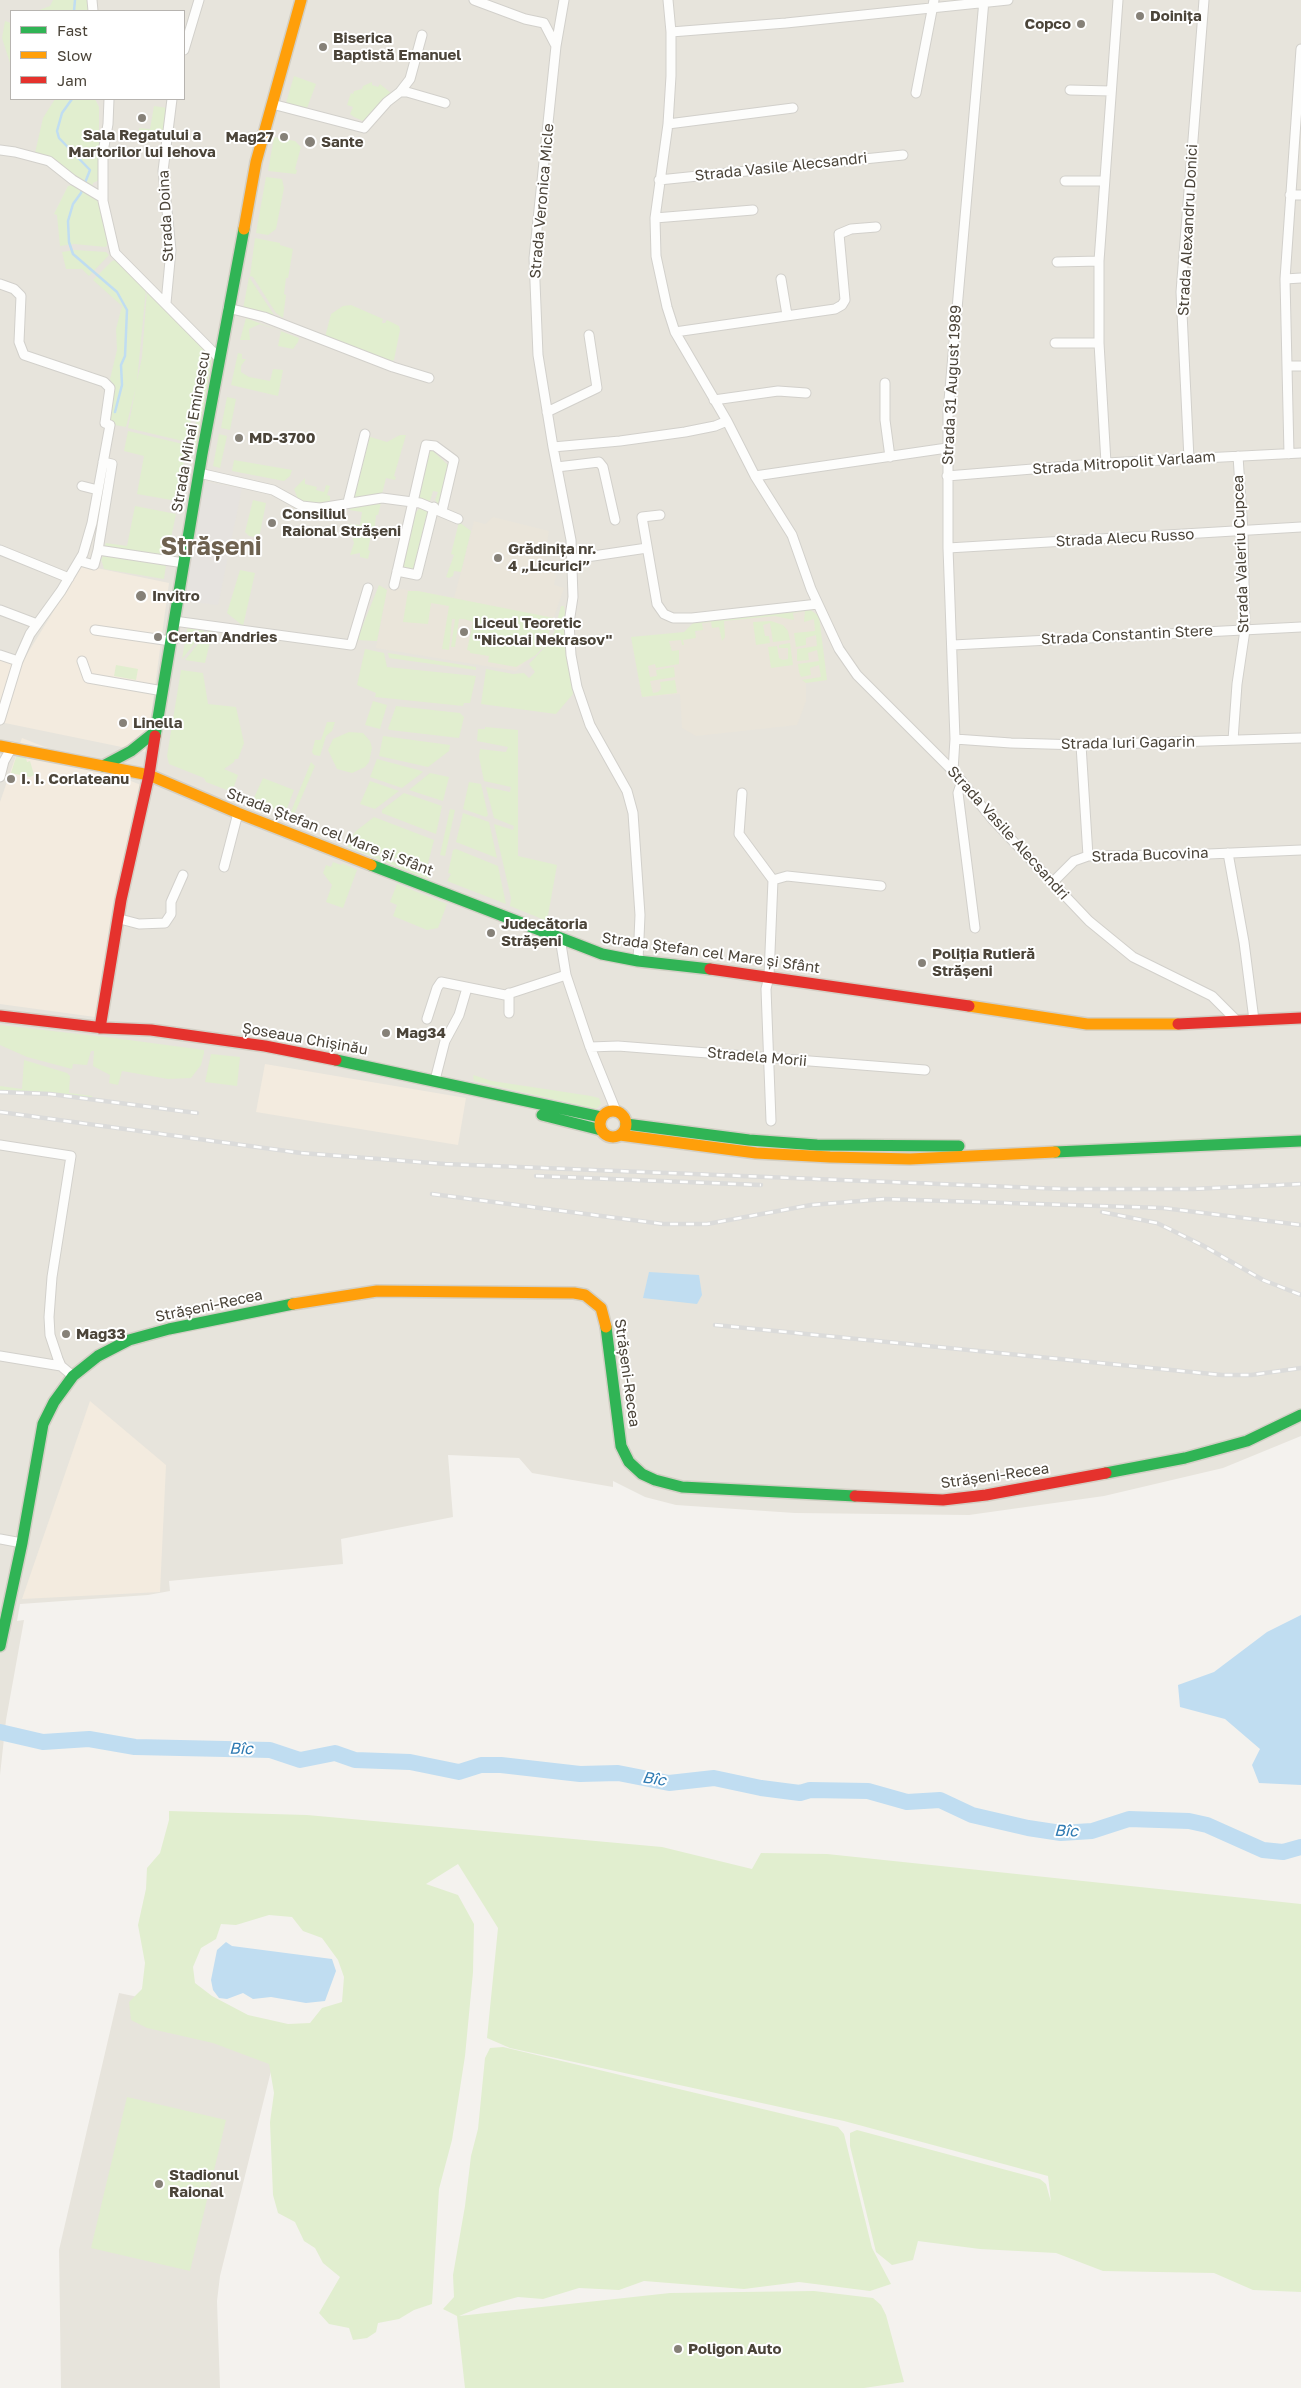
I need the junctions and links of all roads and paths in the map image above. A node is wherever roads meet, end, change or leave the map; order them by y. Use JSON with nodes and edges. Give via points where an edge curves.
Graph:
{"nodes":[{"id":1,"x":199,"y":0,"type":"edge"},
{"id":2,"x":301,"y":0,"type":"edge"},
{"id":3,"x":474,"y":0,"type":"edge"},
{"id":4,"x":564,"y":0,"type":"edge"},
{"id":5,"x":668,"y":0,"type":"edge"},
{"id":6,"x":1008,"y":0,"type":"edge"},
{"id":7,"x":1118,"y":0,"type":"edge"},
{"id":8,"x":1204,"y":0,"type":"edge"},
{"id":9,"x":984,"y":1,"type":"edge"},
{"id":10,"x":933,"y":4,"type":"edge"},
{"id":11,"x":560,"y":20,"type":"junction"},
{"id":12,"x":544,"y":23,"type":"junction"},
{"id":13,"x":671,"y":32,"type":"junction"},
{"id":14,"x":422,"y":35,"type":"dead end"},
{"id":15,"x":556,"y":46,"type":"junction"},
{"id":16,"x":185,"y":47,"type":"edge"},
{"id":17,"x":1301,"y":49,"type":"edge"},
{"id":18,"x":1070,"y":90,"type":"dead end"},
{"id":19,"x":1111,"y":91,"type":"junction"},
{"id":20,"x":400,"y":92,"type":"junction"},
{"id":21,"x":916,"y":93,"type":"dead end"},
{"id":22,"x":109,"y":100,"type":"edge"},
{"id":23,"x":172,"y":100,"type":"edge"},
{"id":24,"x":272,"y":104,"type":"junction"},
{"id":25,"x":444,"y":104,"type":"dead end"},
{"id":26,"x":1299,"y":104,"type":"edge"},
{"id":27,"x":793,"y":108,"type":"dead end"},
{"id":28,"x":668,"y":124,"type":"junction"},
{"id":29,"x":0,"y":150,"type":"edge"},
{"id":30,"x":903,"y":155,"type":"dead end"},
{"id":31,"x":659,"y":180,"type":"junction"},
{"id":32,"x":1065,"y":181,"type":"dead end"},
{"id":33,"x":1104,"y":181,"type":"junction"},
{"id":34,"x":1290,"y":195,"type":"junction"},
{"id":35,"x":1301,"y":195,"type":"edge"},
{"id":36,"x":103,"y":198,"type":"junction"},
{"id":37,"x":753,"y":210,"type":"dead end"},
{"id":38,"x":655,"y":218,"type":"junction"},
{"id":39,"x":876,"y":227,"type":"dead end"},
{"id":40,"x":1099,"y":261,"type":"junction"},
{"id":41,"x":1057,"y":262,"type":"dead end"},
{"id":42,"x":1301,"y":278,"type":"edge"},
{"id":43,"x":1286,"y":279,"type":"junction"},
{"id":44,"x":781,"y":280,"type":"dead end"},
{"id":45,"x":0,"y":284,"type":"edge"},
{"id":46,"x":166,"y":304,"type":"junction"},
{"id":47,"x":228,"y":308,"type":"junction"},
{"id":48,"x":787,"y":315,"type":"junction"},
{"id":49,"x":675,"y":332,"type":"junction"},
{"id":50,"x":589,"y":335,"type":"dead end"},
{"id":51,"x":1055,"y":343,"type":"dead end"},
{"id":52,"x":1099,"y":343,"type":"junction"},
{"id":53,"x":219,"y":358,"type":"junction"},
{"id":54,"x":1287,"y":366,"type":"junction"},
{"id":55,"x":1301,"y":366,"type":"edge"},
{"id":56,"x":429,"y":378,"type":"dead end"},
{"id":57,"x":885,"y":383,"type":"dead end"},
{"id":58,"x":806,"y":393,"type":"dead end"},
{"id":59,"x":714,"y":400,"type":"junction"},
{"id":60,"x":547,"y":412,"type":"junction"},
{"id":61,"x":726,"y":421,"type":"junction"},
{"id":62,"x":365,"y":434,"type":"dead end"},
{"id":63,"x":553,"y":447,"type":"junction"},
{"id":64,"x":947,"y":448,"type":"junction"},
{"id":65,"x":1289,"y":454,"type":"junction"},
{"id":66,"x":1301,"y":454,"type":"edge"},
{"id":67,"x":1238,"y":456,"type":"junction"},
{"id":68,"x":890,"y":458,"type":"junction"},
{"id":69,"x":1189,"y":459,"type":"junction"},
{"id":70,"x":104,"y":462,"type":"junction"},
{"id":71,"x":1106,"y":463,"type":"junction"},
{"id":72,"x":557,"y":468,"type":"junction"},
{"id":73,"x":199,"y":473,"type":"junction"},
{"id":74,"x":755,"y":476,"type":"junction"},
{"id":75,"x":947,"y":476,"type":"junction"},
{"id":76,"x":82,"y":486,"type":"dead end"},
{"id":77,"x":98,"y":490,"type":"junction"},
{"id":78,"x":348,"y":502,"type":"junction"},
{"id":79,"x":413,"y":503,"type":"junction"},
{"id":80,"x":438,"y":509,"type":"junction"},
{"id":81,"x":660,"y":515,"type":"dead end"},
{"id":82,"x":458,"y":519,"type":"dead end"},
{"id":83,"x":615,"y":520,"type":"dead end"},
{"id":84,"x":1301,"y":527,"type":"edge"},
{"id":85,"x":1243,"y":532,"type":"junction"},
{"id":86,"x":646,"y":548,"type":"junction"},
{"id":87,"x":948,"y":548,"type":"junction"},
{"id":88,"x":0,"y":550,"type":"edge"},
{"id":89,"x":98,"y":550,"type":"junction"},
{"id":90,"x":572,"y":559,"type":"junction"},
{"id":91,"x":80,"y":561,"type":"junction"},
{"id":92,"x":184,"y":563,"type":"junction"},
{"id":93,"x":397,"y":571,"type":"junction"},
{"id":94,"x":69,"y":578,"type":"junction"},
{"id":95,"x":394,"y":585,"type":"dead end"},
{"id":96,"x":368,"y":588,"type":"dead end"},
{"id":97,"x":818,"y":604,"type":"junction"},
{"id":98,"x":0,"y":610,"type":"edge"},
{"id":99,"x":174,"y":621,"type":"junction"},
{"id":100,"x":37,"y":624,"type":"junction"},
{"id":101,"x":1301,"y":627,"type":"edge"},
{"id":102,"x":95,"y":630,"type":"dead end"},
{"id":103,"x":1245,"y":630,"type":"junction"},
{"id":104,"x":171,"y":641,"type":"junction"},
{"id":105,"x":953,"y":645,"type":"junction"},
{"id":106,"x":0,"y":655,"type":"edge"},
{"id":107,"x":18,"y":661,"type":"junction"},
{"id":108,"x":82,"y":661,"type":"dead end"},
{"id":109,"x":163,"y":692,"type":"junction"},
{"id":110,"x":0,"y":720,"type":"edge"},
{"id":111,"x":156,"y":731,"type":"junction"},
{"id":112,"x":1301,"y":738,"type":"edge"},
{"id":113,"x":955,"y":739,"type":"junction"},
{"id":114,"x":1233,"y":740,"type":"junction"},
{"id":115,"x":1081,"y":745,"type":"junction"},
{"id":116,"x":0,"y":746,"type":"edge"},
{"id":117,"x":12,"y":748,"type":"junction"},
{"id":118,"x":104,"y":766,"type":"junction"},
{"id":119,"x":953,"y":771,"type":"junction"},
{"id":120,"x":149,"y":775,"type":"junction"},
{"id":121,"x":0,"y":777,"type":"edge"},
{"id":122,"x":962,"y":781,"type":"junction"},
{"id":123,"x":742,"y":793,"type":"dead end"},
{"id":124,"x":238,"y":813,"type":"junction"},
{"id":125,"x":1301,"y":850,"type":"edge"},
{"id":126,"x":1228,"y":853,"type":"junction"},
{"id":127,"x":1088,"y":856,"type":"junction"},
{"id":128,"x":224,"y":867,"type":"dead end"},
{"id":129,"x":182,"y":875,"type":"dead end"},
{"id":130,"x":773,"y":880,"type":"junction"},
{"id":131,"x":1052,"y":883,"type":"junction"},
{"id":132,"x":881,"y":886,"type":"dead end"},
{"id":133,"x":120,"y":919,"type":"junction"},
{"id":134,"x":975,"y":928,"type":"dead end"},
{"id":135,"x":560,"y":938,"type":"junction"},
{"id":136,"x":638,"y":960,"type":"junction"},
{"id":137,"x":566,"y":975,"type":"junction"},
{"id":138,"x":769,"y":976,"type":"junction"},
{"id":139,"x":467,"y":988,"type":"junction"},
{"id":140,"x":509,"y":993,"type":"junction"},
{"id":141,"x":509,"y":1013,"type":"dead end"},
{"id":142,"x":0,"y":1016,"type":"edge"},
{"id":143,"x":1301,"y":1018,"type":"edge"},
{"id":144,"x":427,"y":1019,"type":"dead end"},
{"id":145,"x":1254,"y":1020,"type":"junction"},
{"id":146,"x":1236,"y":1021,"type":"junction"},
{"id":147,"x":102,"y":1028,"type":"junction"},
{"id":148,"x":590,"y":1047,"type":"junction"},
{"id":149,"x":770,"y":1057,"type":"junction"},
{"id":150,"x":925,"y":1070,"type":"dead end"},
{"id":151,"x":435,"y":1080,"type":"junction"},
{"id":152,"x":616,"y":1111,"type":"junction"},
{"id":153,"x":601,"y":1117,"type":"junction"},
{"id":154,"x":771,"y":1121,"type":"dead end"},
{"id":155,"x":626,"y":1124,"type":"junction"},
{"id":156,"x":601,"y":1130,"type":"junction"},
{"id":157,"x":1301,"y":1130,"type":"edge"},
{"id":158,"x":620,"y":1135,"type":"junction"},
{"id":159,"x":1301,"y":1141,"type":"edge"},
{"id":160,"x":0,"y":1145,"type":"edge"},
{"id":161,"x":0,"y":1356,"type":"edge"},
{"id":162,"x":62,"y":1366,"type":"junction"},
{"id":163,"x":73,"y":1376,"type":"junction"},
{"id":164,"x":1301,"y":1415,"type":"edge"},
{"id":165,"x":0,"y":1539,"type":"edge"},
{"id":166,"x":22,"y":1543,"type":"junction"},
{"id":167,"x":0,"y":1646,"type":"edge"}],
"edges":[{"from":1,"to":16,"type":"street"},
{"from":2,"to":24,"type":"main road","name":"Strada Mihai Eminescu"},
{"from":3,"to":12,"type":"street"},
{"from":4,"to":11,"type":"street","name":"Strada Veronica Micle"},
{"from":5,"to":13,"type":"street","name":"Strada Vasile Alecsandri"},
{"from":6,"to":9,"type":"street"},
{"from":7,"to":19,"type":"street"},
{"from":8,"to":69,"type":"street","name":"Strada Alexandru Donici","via":[[1181,292]]},
{"from":9,"to":10,"type":"street"},
{"from":9,"to":64,"type":"street","name":"Strada 31 August 1989","via":[[955,318]]},
{"from":10,"to":13,"type":"street","via":[[786,23]]},
{"from":10,"to":21,"type":"street"},
{"from":11,"to":12,"type":"street"},
{"from":11,"to":15,"type":"street","name":"Strada Veronica Micle"},
{"from":12,"to":15,"type":"street"},
{"from":13,"to":28,"type":"street","name":"Strada Vasile Alecsandri"},
{"from":14,"to":20,"type":"street","via":[[410,79]]},
{"from":15,"to":60,"type":"street","name":"Strada Veronica Micle","via":[[534,258],[538,355]]},
{"from":17,"to":26,"type":"street"},
{"from":18,"to":19,"type":"street"},
{"from":19,"to":33,"type":"street"},
{"from":20,"to":24,"type":"street","via":[[364,128]]},
{"from":20,"to":25,"type":"street"},
{"from":22,"to":36,"type":"street","via":[[103,152]]},
{"from":23,"to":46,"type":"street","name":"Strada Doina","via":[[163,171],[170,250]]},
{"from":24,"to":47,"type":"main road","name":"Strada Mihai Eminescu","via":[[256,162]]},
{"from":26,"to":34,"type":"street"},
{"from":27,"to":28,"type":"street"},
{"from":28,"to":31,"type":"street","name":"Strada Vasile Alecsandri"},
{"from":29,"to":36,"type":"street","via":[[49,161],[78,184]]},
{"from":30,"to":31,"type":"street","name":"Strada Vasile Alecsandri"},
{"from":31,"to":38,"type":"street","name":"Strada Vasile Alecsandri"},
{"from":32,"to":33,"type":"street"},
{"from":33,"to":40,"type":"street"},
{"from":34,"to":35,"type":"street"},
{"from":34,"to":43,"type":"street"},
{"from":36,"to":46,"type":"street","via":[[115,253]]},
{"from":37,"to":38,"type":"street"},
{"from":38,"to":49,"type":"street","name":"Strada Vasile Alecsandri","via":[[656,256]]},
{"from":39,"to":48,"type":"street","via":[[852,228],[839,234],[842,305],[834,309]]},
{"from":40,"to":41,"type":"street"},
{"from":40,"to":52,"type":"street"},
{"from":42,"to":43,"type":"street"},
{"from":43,"to":54,"type":"street"},
{"from":44,"to":48,"type":"street"},
{"from":45,"to":70,"type":"street","via":[[14,289],[21,296],[19,342],[24,355],[109,386]]},
{"from":46,"to":53,"type":"street"},
{"from":47,"to":53,"type":"main road","name":"Strada Mihai Eminescu"},
{"from":47,"to":56,"type":"street","via":[[264,317]]},
{"from":48,"to":49,"type":"street"},
{"from":49,"to":59,"type":"street","name":"Strada Vasile Alecsandri"},
{"from":50,"to":60,"type":"street","via":[[598,388]]},
{"from":51,"to":52,"type":"street"},
{"from":52,"to":71,"type":"street"},
{"from":53,"to":73,"type":"main road","name":"Strada Mihai Eminescu"},
{"from":54,"to":55,"type":"street"},
{"from":54,"to":65,"type":"street"},
{"from":57,"to":68,"type":"street"},
{"from":58,"to":59,"type":"street","via":[[778,391]]},
{"from":59,"to":61,"type":"street","name":"Strada Vasile Alecsandri"},
{"from":60,"to":63,"type":"street","name":"Strada Veronica Micle"},
{"from":61,"to":63,"type":"street","via":[[715,426],[658,436]]},
{"from":61,"to":74,"type":"street","name":"Strada Vasile Alecsandri"},
{"from":62,"to":78,"type":"street"},
{"from":63,"to":72,"type":"street","name":"Strada Veronica Micle"},
{"from":64,"to":68,"type":"street"},
{"from":64,"to":75,"type":"street","name":"Strada 31 August 1989"},
{"from":65,"to":66,"type":"street","name":"Strada Mitropolit Varlaam"},
{"from":65,"to":67,"type":"street","name":"Strada Mitropolit Varlaam"},
{"from":67,"to":69,"type":"street","name":"Strada Mitropolit Varlaam"},
{"from":67,"to":85,"type":"street","name":"Strada Valeriu Cupcea"},
{"from":68,"to":74,"type":"street"},
{"from":69,"to":71,"type":"street","name":"Strada Mitropolit Varlaam"},
{"from":70,"to":77,"type":"street"},
{"from":70,"to":89,"type":"street","via":[[112,464]]},
{"from":71,"to":75,"type":"street","name":"Strada Mitropolit Varlaam"},
{"from":72,"to":83,"type":"street","via":[[599,462],[603,466]]},
{"from":72,"to":90,"type":"street","name":"Strada Veronica Micle","via":[[572,540]]},
{"from":73,"to":78,"type":"street","via":[[273,490],[302,506],[320,508]]},
{"from":73,"to":92,"type":"main road","name":"Strada Mihai Eminescu"},
{"from":74,"to":97,"type":"street","name":"Strada Vasile Alecsandri","via":[[792,535]]},
{"from":75,"to":87,"type":"street","name":"Strada 31 August 1989"},
{"from":76,"to":77,"type":"street"},
{"from":77,"to":91,"type":"street"},
{"from":78,"to":79,"type":"street","via":[[382,498]]},
{"from":79,"to":80,"type":"street"},
{"from":79,"to":80,"type":"street","via":[[426,445],[435,446],[454,460]]},
{"from":79,"to":93,"type":"street"},
{"from":80,"to":82,"type":"street"},
{"from":80,"to":93,"type":"street","via":[[417,575]]},
{"from":81,"to":86,"type":"street","via":[[642,517]]},
{"from":84,"to":85,"type":"street","name":"Strada Alecu Russo"},
{"from":85,"to":87,"type":"street","name":"Strada Alecu Russo"},
{"from":85,"to":103,"type":"street","name":"Strada Valeriu Cupcea"},
{"from":86,"to":90,"type":"street"},
{"from":86,"to":97,"type":"street","via":[[657,604],[664,614],[673,618]]},
{"from":87,"to":105,"type":"street","name":"Strada 31 August 1989"},
{"from":88,"to":94,"type":"street"},
{"from":89,"to":91,"type":"street","via":[[94,565]]},
{"from":89,"to":92,"type":"street"},
{"from":90,"to":136,"type":"street","name":"Strada Veronica Micle","via":[[573,597],[569,623],[577,686],[590,725],[627,791],[633,813],[640,916]]},
{"from":91,"to":94,"type":"street"},
{"from":92,"to":99,"type":"main road","name":"Strada Mihai Eminescu"},
{"from":93,"to":95,"type":"street"},
{"from":94,"to":100,"type":"street"},
{"from":96,"to":99,"type":"street","via":[[351,645]]},
{"from":97,"to":119,"type":"street","name":"Strada Vasile Alecsandri","via":[[839,649],[856,675]]},
{"from":98,"to":100,"type":"street"},
{"from":99,"to":104,"type":"main road","name":"Strada Mihai Eminescu"},
{"from":100,"to":107,"type":"street"},
{"from":101,"to":103,"type":"street","name":"Strada Constantin Stere"},
{"from":102,"to":104,"type":"street"},
{"from":103,"to":105,"type":"street","name":"Strada Constantin Stere"},
{"from":103,"to":114,"type":"street","name":"Strada Valeriu Cupcea"},
{"from":104,"to":109,"type":"main road","name":"Strada Mihai Eminescu"},
{"from":105,"to":113,"type":"street","name":"Strada 31 August 1989"},
{"from":106,"to":107,"type":"street"},
{"from":107,"to":110,"type":"street"},
{"from":108,"to":109,"type":"street","via":[[88,678]]},
{"from":109,"to":111,"type":"main road","name":"Strada Mihai Eminescu"},
{"from":111,"to":118,"type":"main road","via":[[131,752]]},
{"from":111,"to":120,"type":"main road","name":"Strada Mihai Eminescu"},
{"from":112,"to":114,"type":"street","name":"Strada Iuri Gagarin"},
{"from":113,"to":115,"type":"street","name":"Strada Iuri Gagarin"},
{"from":113,"to":119,"type":"street","name":"Strada 31 August 1989"},
{"from":114,"to":115,"type":"street","name":"Strada Iuri Gagarin"},
{"from":115,"to":127,"type":"street"},
{"from":116,"to":117,"type":"main road","name":"Strada Ștefan cel Mare și Sfânt"},
{"from":117,"to":118,"type":"main road","name":"Strada Ștefan cel Mare și Sfânt"},
{"from":117,"to":121,"type":"street"},
{"from":118,"to":120,"type":"main road","name":"Strada Ștefan cel Mare și Sfânt"},
{"from":119,"to":122,"type":"street","name":"Strada Vasile Alecsandri"},
{"from":120,"to":124,"type":"main road","name":"Strada Ștefan cel Mare și Sfânt"},
{"from":120,"to":133,"type":"main road","name":"Strada Mihai Eminescu","via":[[121,900]]},
{"from":122,"to":131,"type":"street","name":"Strada Vasile Alecsandri","via":[[993,820]]},
{"from":122,"to":134,"type":"street","via":[[958,793]]},
{"from":123,"to":130,"type":"street","via":[[739,834]]},
{"from":124,"to":128,"type":"street"},
{"from":124,"to":135,"type":"main road","name":"Strada Ștefan cel Mare și Sfânt"},
{"from":125,"to":126,"type":"street","name":"Strada Bucovina"},
{"from":126,"to":127,"type":"street","name":"Strada Bucovina"},
{"from":126,"to":145,"type":"street","name":"Strada Bucovina"},
{"from":127,"to":131,"type":"street","name":"Strada Bucovina","via":[[1074,862]]},
{"from":129,"to":133,"type":"street","via":[[171,902],[171,914],[165,923],[139,924]]},
{"from":130,"to":132,"type":"street","via":[[787,876]]},
{"from":130,"to":138,"type":"street"},
{"from":131,"to":146,"type":"street","name":"Strada Vasile Alecsandri","via":[[1089,921],[1133,957],[1212,996]]},
{"from":133,"to":147,"type":"main road","name":"Strada Mihai Eminescu","via":[[103,998]]},
{"from":135,"to":136,"type":"main road","name":"Strada Ștefan cel Mare și Sfânt","via":[[602,954]]},
{"from":135,"to":137,"type":"street"},
{"from":136,"to":138,"type":"main road","name":"Strada Ștefan cel Mare și Sfânt"},
{"from":137,"to":140,"type":"street"},
{"from":137,"to":148,"type":"street"},
{"from":138,"to":146,"type":"main road","name":"Strada Ștefan cel Mare și Sfânt","via":[[1086,1024]]},
{"from":138,"to":149,"type":"street","via":[[766,989]]},
{"from":139,"to":140,"type":"street"},
{"from":139,"to":144,"type":"street","via":[[441,982]]},
{"from":139,"to":151,"type":"street","via":[[459,1015],[445,1041]]},
{"from":140,"to":141,"type":"street"},
{"from":142,"to":147,"type":"main road","name":"Șoseaua Chișinău"},
{"from":143,"to":145,"type":"main road","name":"Strada Ștefan cel Mare și Sfânt"},
{"from":145,"to":146,"type":"main road","name":"Strada Ștefan cel Mare și Sfânt"},
{"from":147,"to":151,"type":"main road","name":"Șoseaua Chișinău","via":[[150,1030],[265,1046]]},
{"from":147,"to":156,"type":"main road","via":[[372,1074]]},
{"from":148,"to":149,"type":"street","name":"Stradela Morii","via":[[618,1046]]},
{"from":148,"to":152,"type":"street"},
{"from":149,"to":150,"type":"street","name":"Stradela Morii"},
{"from":149,"to":154,"type":"street"},
{"from":151,"to":153,"type":"main road","name":"Șoseaua Chișinău"},
{"from":152,"to":153,"type":"main road","via":[[608,1111]]},
{"from":152,"to":155,"type":"main road","via":[[623,1115]]},
{"from":153,"to":156,"type":"main road"},
{"from":155,"to":157,"type":"main road","via":[[750,1140],[894,1147]]},
{"from":155,"to":158,"type":"main road"},
{"from":156,"to":158,"type":"main road","via":[[611,1137]]},
{"from":158,"to":159,"type":"main road","via":[[756,1153],[910,1159]]},
{"from":160,"to":162,"type":"street","via":[[71,1156],[50,1300],[50,1335]]},
{"from":161,"to":162,"type":"street"},
{"from":162,"to":163,"type":"street"},
{"from":163,"to":164,"type":"main road","name":"Strășeni-Recea","via":[[115,1346],[146,1334],[349,1294],[377,1291],[574,1293],[594,1300],[605,1319],[621,1446],[629,1462],[642,1474],[682,1487],[925,1500],[986,1495],[1185,1458],[1247,1441]]},
{"from":163,"to":166,"type":"main road","name":"Strășeni-Recea","via":[[43,1424]]},
{"from":165,"to":166,"type":"street"},
{"from":166,"to":167,"type":"main road","name":"Strășeni-Recea"}]}
